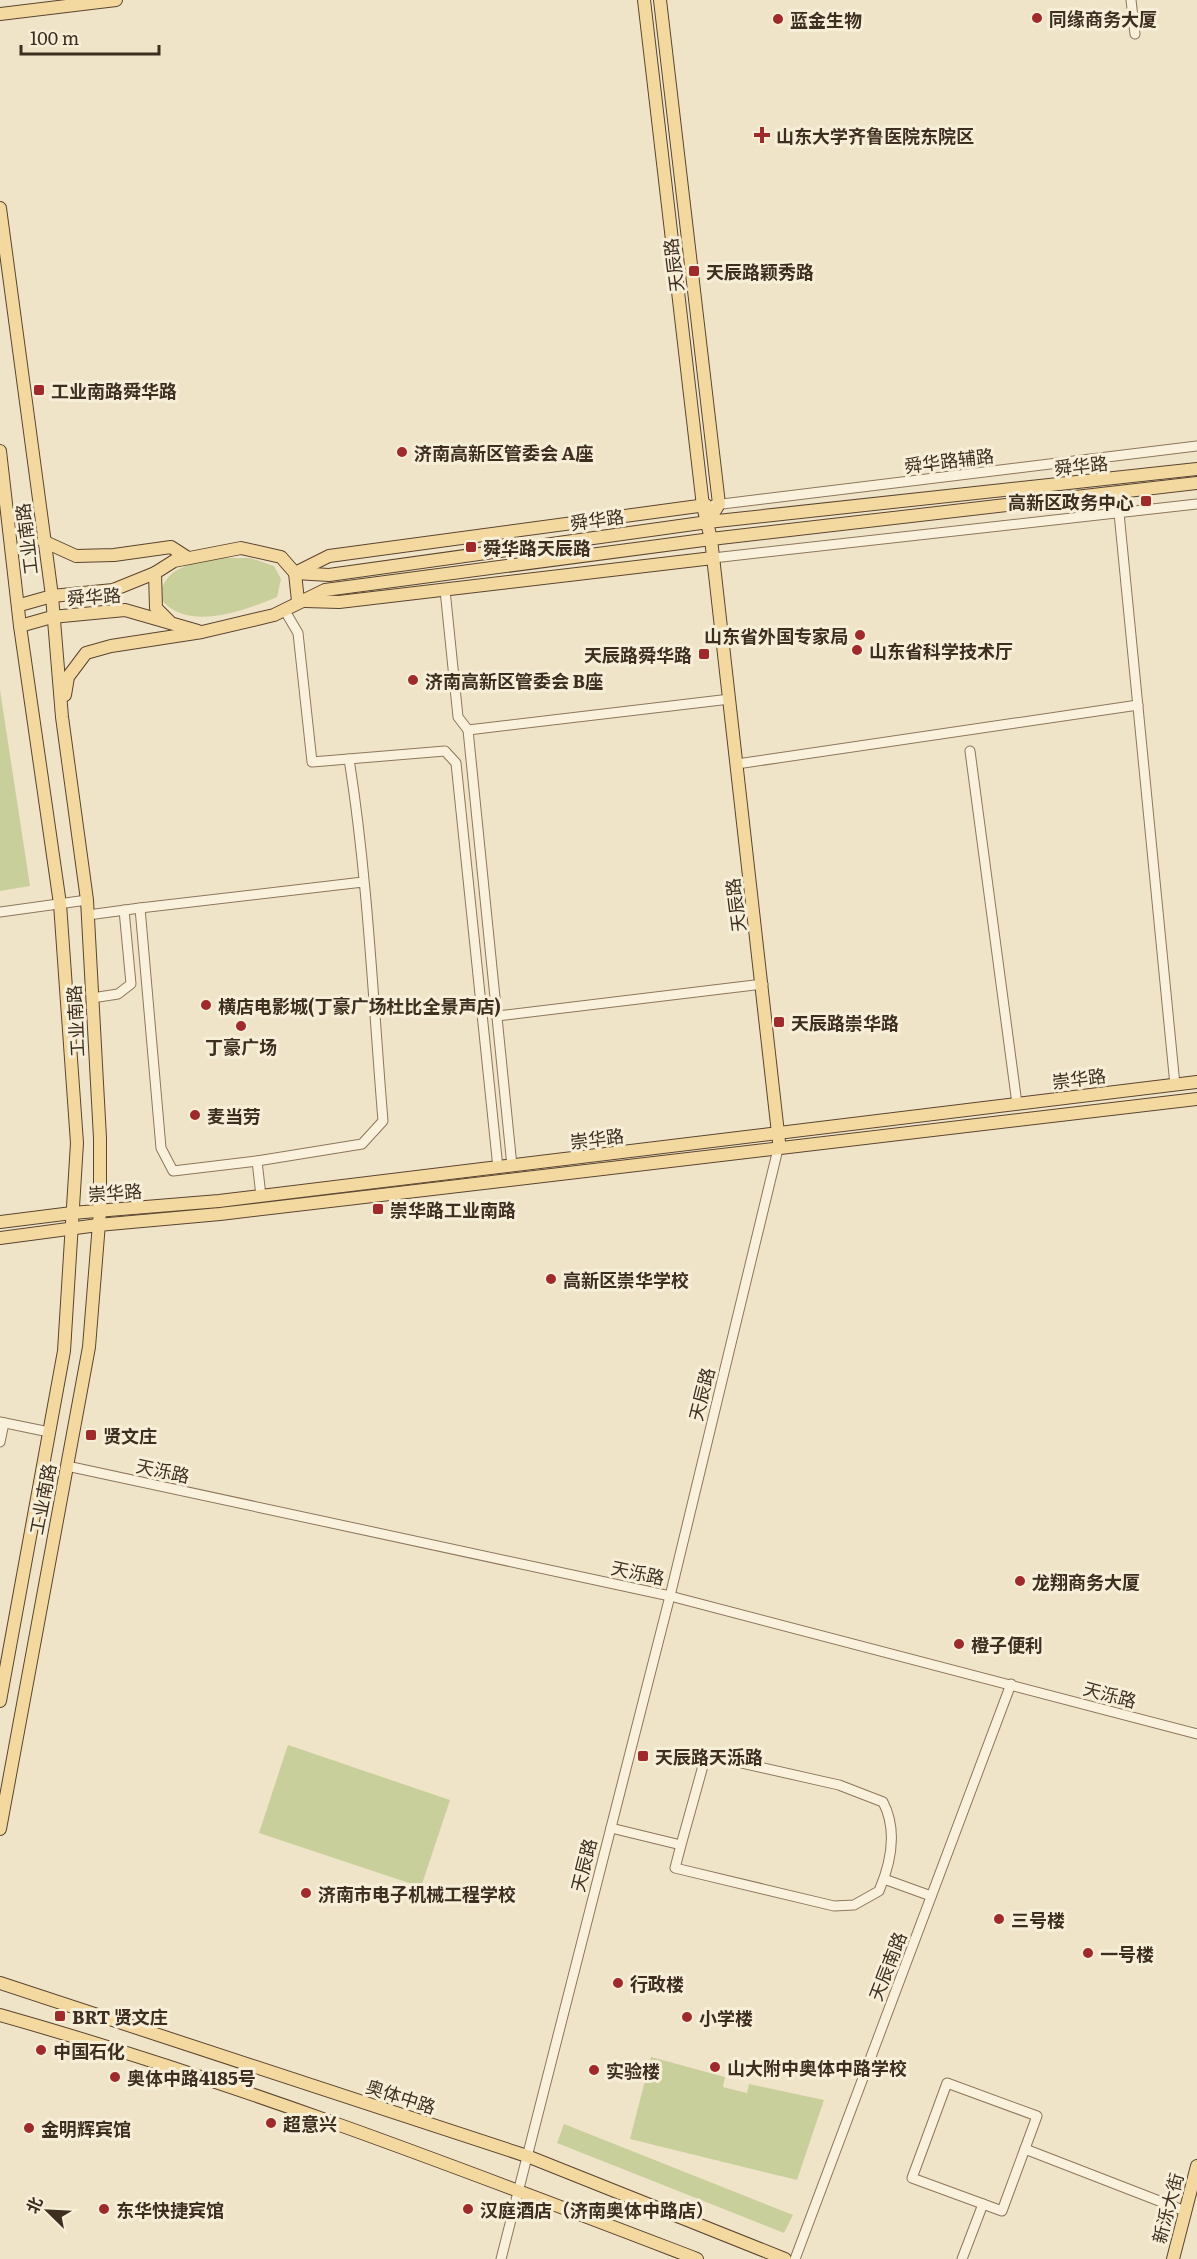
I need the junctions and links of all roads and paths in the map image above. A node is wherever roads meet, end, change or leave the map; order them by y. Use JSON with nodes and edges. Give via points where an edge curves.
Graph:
{"nodes":[{"id":1,"x":116,"y":0,"type":"edge"},
{"id":2,"x":644,"y":0,"type":"edge"},
{"id":3,"x":660,"y":0,"type":"edge"},
{"id":4,"x":1131,"y":0,"type":"edge"},
{"id":5,"x":0,"y":14,"type":"edge"},
{"id":6,"x":1135,"y":34,"type":"dead end"},
{"id":7,"x":0,"y":208,"type":"edge"},
{"id":8,"x":1197,"y":446,"type":"edge"},
{"id":9,"x":0,"y":451,"type":"edge"},
{"id":10,"x":1197,"y":469,"type":"edge"},
{"id":11,"x":1197,"y":483,"type":"edge"},
{"id":12,"x":719,"y":504,"type":"junction"},
{"id":13,"x":1197,"y":504,"type":"edge"},
{"id":14,"x":704,"y":506,"type":"junction"},
{"id":15,"x":1119,"y":513,"type":"junction"},
{"id":16,"x":708,"y":522,"type":"junction"},
{"id":17,"x":711,"y":539,"type":"junction"},
{"id":18,"x":43,"y":541,"type":"junction"},
{"id":19,"x":188,"y":558,"type":"junction"},
{"id":20,"x":713,"y":558,"type":"junction"},
{"id":21,"x":155,"y":573,"type":"junction"},
{"id":22,"x":296,"y":573,"type":"junction"},
{"id":23,"x":445,"y":590,"type":"junction"},
{"id":24,"x":52,"y":596,"type":"junction"},
{"id":25,"x":298,"y":601,"type":"junction"},
{"id":26,"x":20,"y":605,"type":"junction"},
{"id":27,"x":285,"y":611,"type":"junction"},
{"id":28,"x":52,"y":617,"type":"junction"},
{"id":29,"x":170,"y":622,"type":"junction"},
{"id":30,"x":20,"y":626,"type":"junction"},
{"id":31,"x":202,"y":632,"type":"junction"},
{"id":32,"x":730,"y":699,"type":"junction"},
{"id":33,"x":1138,"y":705,"type":"junction"},
{"id":34,"x":62,"y":717,"type":"junction"},
{"id":35,"x":468,"y":730,"type":"junction"},
{"id":36,"x":970,"y":751,"type":"dead end"},
{"id":37,"x":349,"y":759,"type":"junction"},
{"id":38,"x":737,"y":764,"type":"junction"},
{"id":39,"x":363,"y":882,"type":"junction"},
{"id":40,"x":87,"y":900,"type":"junction"},
{"id":41,"x":60,"y":904,"type":"junction"},
{"id":42,"x":140,"y":908,"type":"junction"},
{"id":43,"x":124,"y":910,"type":"junction"},
{"id":44,"x":0,"y":912,"type":"edge"},
{"id":45,"x":88,"y":915,"type":"junction"},
{"id":46,"x":763,"y":984,"type":"junction"},
{"id":47,"x":92,"y":998,"type":"junction"},
{"id":48,"x":497,"y":1016,"type":"junction"},
{"id":49,"x":1197,"y":1082,"type":"edge"},
{"id":50,"x":1175,"y":1085,"type":"junction"},
{"id":51,"x":1197,"y":1099,"type":"edge"},
{"id":52,"x":1017,"y":1104,"type":"junction"},
{"id":53,"x":780,"y":1134,"type":"junction"},
{"id":54,"x":778,"y":1149,"type":"junction"},
{"id":55,"x":257,"y":1161,"type":"junction"},
{"id":56,"x":512,"y":1166,"type":"junction"},
{"id":57,"x":498,"y":1168,"type":"junction"},
{"id":58,"x":261,"y":1196,"type":"junction"},
{"id":59,"x":72,"y":1212,"type":"junction"},
{"id":60,"x":100,"y":1212,"type":"junction"},
{"id":61,"x":0,"y":1222,"type":"edge"},
{"id":62,"x":98,"y":1225,"type":"junction"},
{"id":63,"x":70,"y":1229,"type":"junction"},
{"id":64,"x":0,"y":1238,"type":"edge"},
{"id":65,"x":2,"y":1422,"type":"edge"},
{"id":66,"x":49,"y":1432,"type":"junction"},
{"id":67,"x":0,"y":1442,"type":"edge"},
{"id":68,"x":67,"y":1466,"type":"junction"},
{"id":69,"x":670,"y":1596,"type":"junction"},
{"id":70,"x":1011,"y":1684,"type":"junction"},
{"id":71,"x":0,"y":1701,"type":"edge"},
{"id":72,"x":1197,"y":1734,"type":"edge"},
{"id":73,"x":611,"y":1828,"type":"junction"},
{"id":74,"x":0,"y":1829,"type":"edge"},
{"id":75,"x":681,"y":1845,"type":"junction"},
{"id":76,"x":884,"y":1879,"type":"junction"},
{"id":77,"x":931,"y":1896,"type":"junction"},
{"id":78,"x":0,"y":1983,"type":"edge"},
{"id":79,"x":0,"y":2014,"type":"edge"},
{"id":80,"x":1025,"y":2150,"type":"junction"},
{"id":81,"x":527,"y":2156,"type":"junction"},
{"id":82,"x":1197,"y":2166,"type":"edge"},
{"id":83,"x":518,"y":2190,"type":"junction"},
{"id":84,"x":983,"y":2204,"type":"junction"},
{"id":85,"x":1185,"y":2211,"type":"junction"},
{"id":86,"x":501,"y":2259,"type":"edge"},
{"id":87,"x":697,"y":2259,"type":"edge"},
{"id":88,"x":785,"y":2259,"type":"edge"},
{"id":89,"x":795,"y":2259,"type":"edge"},
{"id":90,"x":962,"y":2259,"type":"edge"},
{"id":91,"x":1173,"y":2259,"type":"edge"}],
"edges":[{"from":1,"to":5,"type":"main road"},
{"from":2,"to":14,"type":"main road","name":"天辰路"},
{"from":3,"to":12,"type":"main road","name":"天辰路"},
{"from":4,"to":6,"type":"street"},
{"from":7,"to":18,"type":"main road","name":"工业南路"},
{"from":8,"to":12,"type":"street","name":"舜华路辅路"},
{"from":9,"to":26,"type":"main road","name":"工业南路"},
{"from":10,"to":16,"type":"main road","name":"舜华路"},
{"from":11,"to":17,"type":"main road","name":"舜华路"},
{"from":12,"to":14,"type":"street","name":"舜华路辅路"},
{"from":12,"to":16,"type":"main road"},
{"from":13,"to":15,"type":"street"},
{"from":14,"to":16,"type":"main road","name":"天辰路"},
{"from":14,"to":22,"type":"main road","via":[[329,556]]},
{"from":15,"to":20,"type":"street"},
{"from":15,"to":33,"type":"street"},
{"from":16,"to":17,"type":"main road","name":"天辰路"},
{"from":16,"to":22,"type":"main road","name":"舜华路","via":[[329,575]]},
{"from":17,"to":20,"type":"main road","name":"天辰路"},
{"from":17,"to":25,"type":"main road","name":"舜华路","via":[[326,590]]},
{"from":18,"to":19,"type":"main road","via":[[76,556],[171,547]]},
{"from":18,"to":24,"type":"main road","name":"工业南路"},
{"from":19,"to":21,"type":"main road","name":"舜华路","via":[[174,561]]},
{"from":19,"to":22,"type":"main road","name":"舜华路","via":[[241,548],[259,550],[281,557]]},
{"from":20,"to":23,"type":"main road"},
{"from":20,"to":32,"type":"main road","name":"天辰路"},
{"from":21,"to":24,"type":"main road","name":"舜华路","via":[[113,590]]},
{"from":21,"to":29,"type":"main road","via":[[156,608]]},
{"from":22,"to":25,"type":"main road"},
{"from":23,"to":25,"type":"main road","via":[[339,602]]},
{"from":23,"to":35,"type":"street","via":[[458,717]]},
{"from":24,"to":26,"type":"main road","name":"舜华路"},
{"from":24,"to":28,"type":"main road","name":"工业南路"},
{"from":25,"to":27,"type":"main road","name":"舜华路"},
{"from":26,"to":30,"type":"main road","name":"工业南路"},
{"from":27,"to":31,"type":"main road","name":"舜华路"},
{"from":27,"to":37,"type":"street","via":[[298,633],[312,762]]},
{"from":28,"to":29,"type":"main road","name":"舜华路","via":[[125,610]]},
{"from":28,"to":30,"type":"main road","name":"舜华路"},
{"from":28,"to":34,"type":"main road","name":"工业南路"},
{"from":29,"to":31,"type":"main road","name":"舜华路"},
{"from":30,"to":41,"type":"main road","name":"工业南路"},
{"from":31,"to":34,"type":"main road","via":[[86,653],[68,677]]},
{"from":32,"to":35,"type":"street"},
{"from":32,"to":38,"type":"main road","name":"天辰路"},
{"from":33,"to":38,"type":"street"},
{"from":33,"to":50,"type":"street"},
{"from":34,"to":40,"type":"main road","name":"工业南路"},
{"from":35,"to":48,"type":"street"},
{"from":36,"to":52,"type":"street"},
{"from":37,"to":39,"type":"street"},
{"from":37,"to":57,"type":"street","via":[[445,751],[456,763]]},
{"from":38,"to":46,"type":"main road","name":"天辰路"},
{"from":39,"to":42,"type":"street"},
{"from":39,"to":55,"type":"street","via":[[383,1121],[362,1144]]},
{"from":40,"to":41,"type":"street"},
{"from":40,"to":45,"type":"main road","name":"工业南路"},
{"from":41,"to":44,"type":"street"},
{"from":41,"to":59,"type":"main road","name":"工业南路","via":[[77,1143]]},
{"from":42,"to":43,"type":"street"},
{"from":42,"to":55,"type":"street","via":[[161,1148],[173,1171]]},
{"from":43,"to":45,"type":"street"},
{"from":43,"to":47,"type":"street","via":[[131,984],[118,994]]},
{"from":45,"to":47,"type":"main road","name":"工业南路"},
{"from":46,"to":48,"type":"street"},
{"from":46,"to":53,"type":"main road","name":"天辰路"},
{"from":47,"to":60,"type":"main road","name":"工业南路"},
{"from":48,"to":56,"type":"street"},
{"from":49,"to":50,"type":"main road","name":"崇华路"},
{"from":50,"to":52,"type":"main road","name":"崇华路"},
{"from":51,"to":54,"type":"main road","name":"崇华路"},
{"from":52,"to":53,"type":"main road","name":"崇华路"},
{"from":53,"to":54,"type":"main road","name":"天辰路"},
{"from":53,"to":56,"type":"main road","name":"崇华路"},
{"from":54,"to":62,"type":"main road","name":"崇华路"},
{"from":54,"to":69,"type":"street","name":"天辰路"},
{"from":55,"to":58,"type":"street"},
{"from":56,"to":57,"type":"main road","name":"崇华路"},
{"from":57,"to":58,"type":"main road","name":"崇华路"},
{"from":58,"to":60,"type":"main road","name":"崇华路"},
{"from":59,"to":60,"type":"main road","name":"崇华路"},
{"from":59,"to":61,"type":"main road","name":"崇华路"},
{"from":59,"to":63,"type":"main road","name":"工业南路"},
{"from":60,"to":62,"type":"main road","name":"工业南路"},
{"from":62,"to":63,"type":"main road","name":"崇华路"},
{"from":62,"to":68,"type":"main road","name":"工业南路","via":[[89,1347]]},
{"from":63,"to":64,"type":"main road","name":"崇华路"},
{"from":63,"to":66,"type":"main road","name":"工业南路","via":[[64,1351]]},
{"from":65,"to":66,"type":"street"},
{"from":65,"to":67,"type":"street"},
{"from":66,"to":71,"type":"main road","name":"工业南路"},
{"from":68,"to":69,"type":"street","name":"天泺路"},
{"from":68,"to":74,"type":"main road","name":"工业南路"},
{"from":69,"to":70,"type":"street","name":"天泺路"},
{"from":69,"to":73,"type":"street","name":"天辰路"},
{"from":70,"to":72,"type":"street","name":"天泺路"},
{"from":70,"to":77,"type":"street","name":"天辰南路"},
{"from":73,"to":75,"type":"street"},
{"from":73,"to":81,"type":"street","name":"天辰路"},
{"from":75,"to":76,"type":"street","via":[[675,1868],[834,1906],[854,1905],[879,1891]]},
{"from":75,"to":76,"type":"street","via":[[706,1755],[838,1785],[884,1803],[890,1814],[892,1853]]},
{"from":76,"to":77,"type":"street"},
{"from":77,"to":89,"type":"street","name":"天辰南路"},
{"from":78,"to":81,"type":"main road","name":"奥体中路"},
{"from":79,"to":83,"type":"main road","via":[[148,2059]]},
{"from":80,"to":84,"type":"street","via":[[1002,2211]]},
{"from":80,"to":84,"type":"street","via":[[1037,2116],[947,2083],[912,2178]]},
{"from":80,"to":85,"type":"street"},
{"from":81,"to":83,"type":"street","name":"天辰路"},
{"from":81,"to":88,"type":"main road","name":"奥体中路"},
{"from":82,"to":85,"type":"main road","name":"新泺大街"},
{"from":83,"to":86,"type":"street","name":"天辰路"},
{"from":83,"to":87,"type":"main road"},
{"from":84,"to":90,"type":"street"},
{"from":85,"to":91,"type":"main road","name":"新泺大街"}]}
